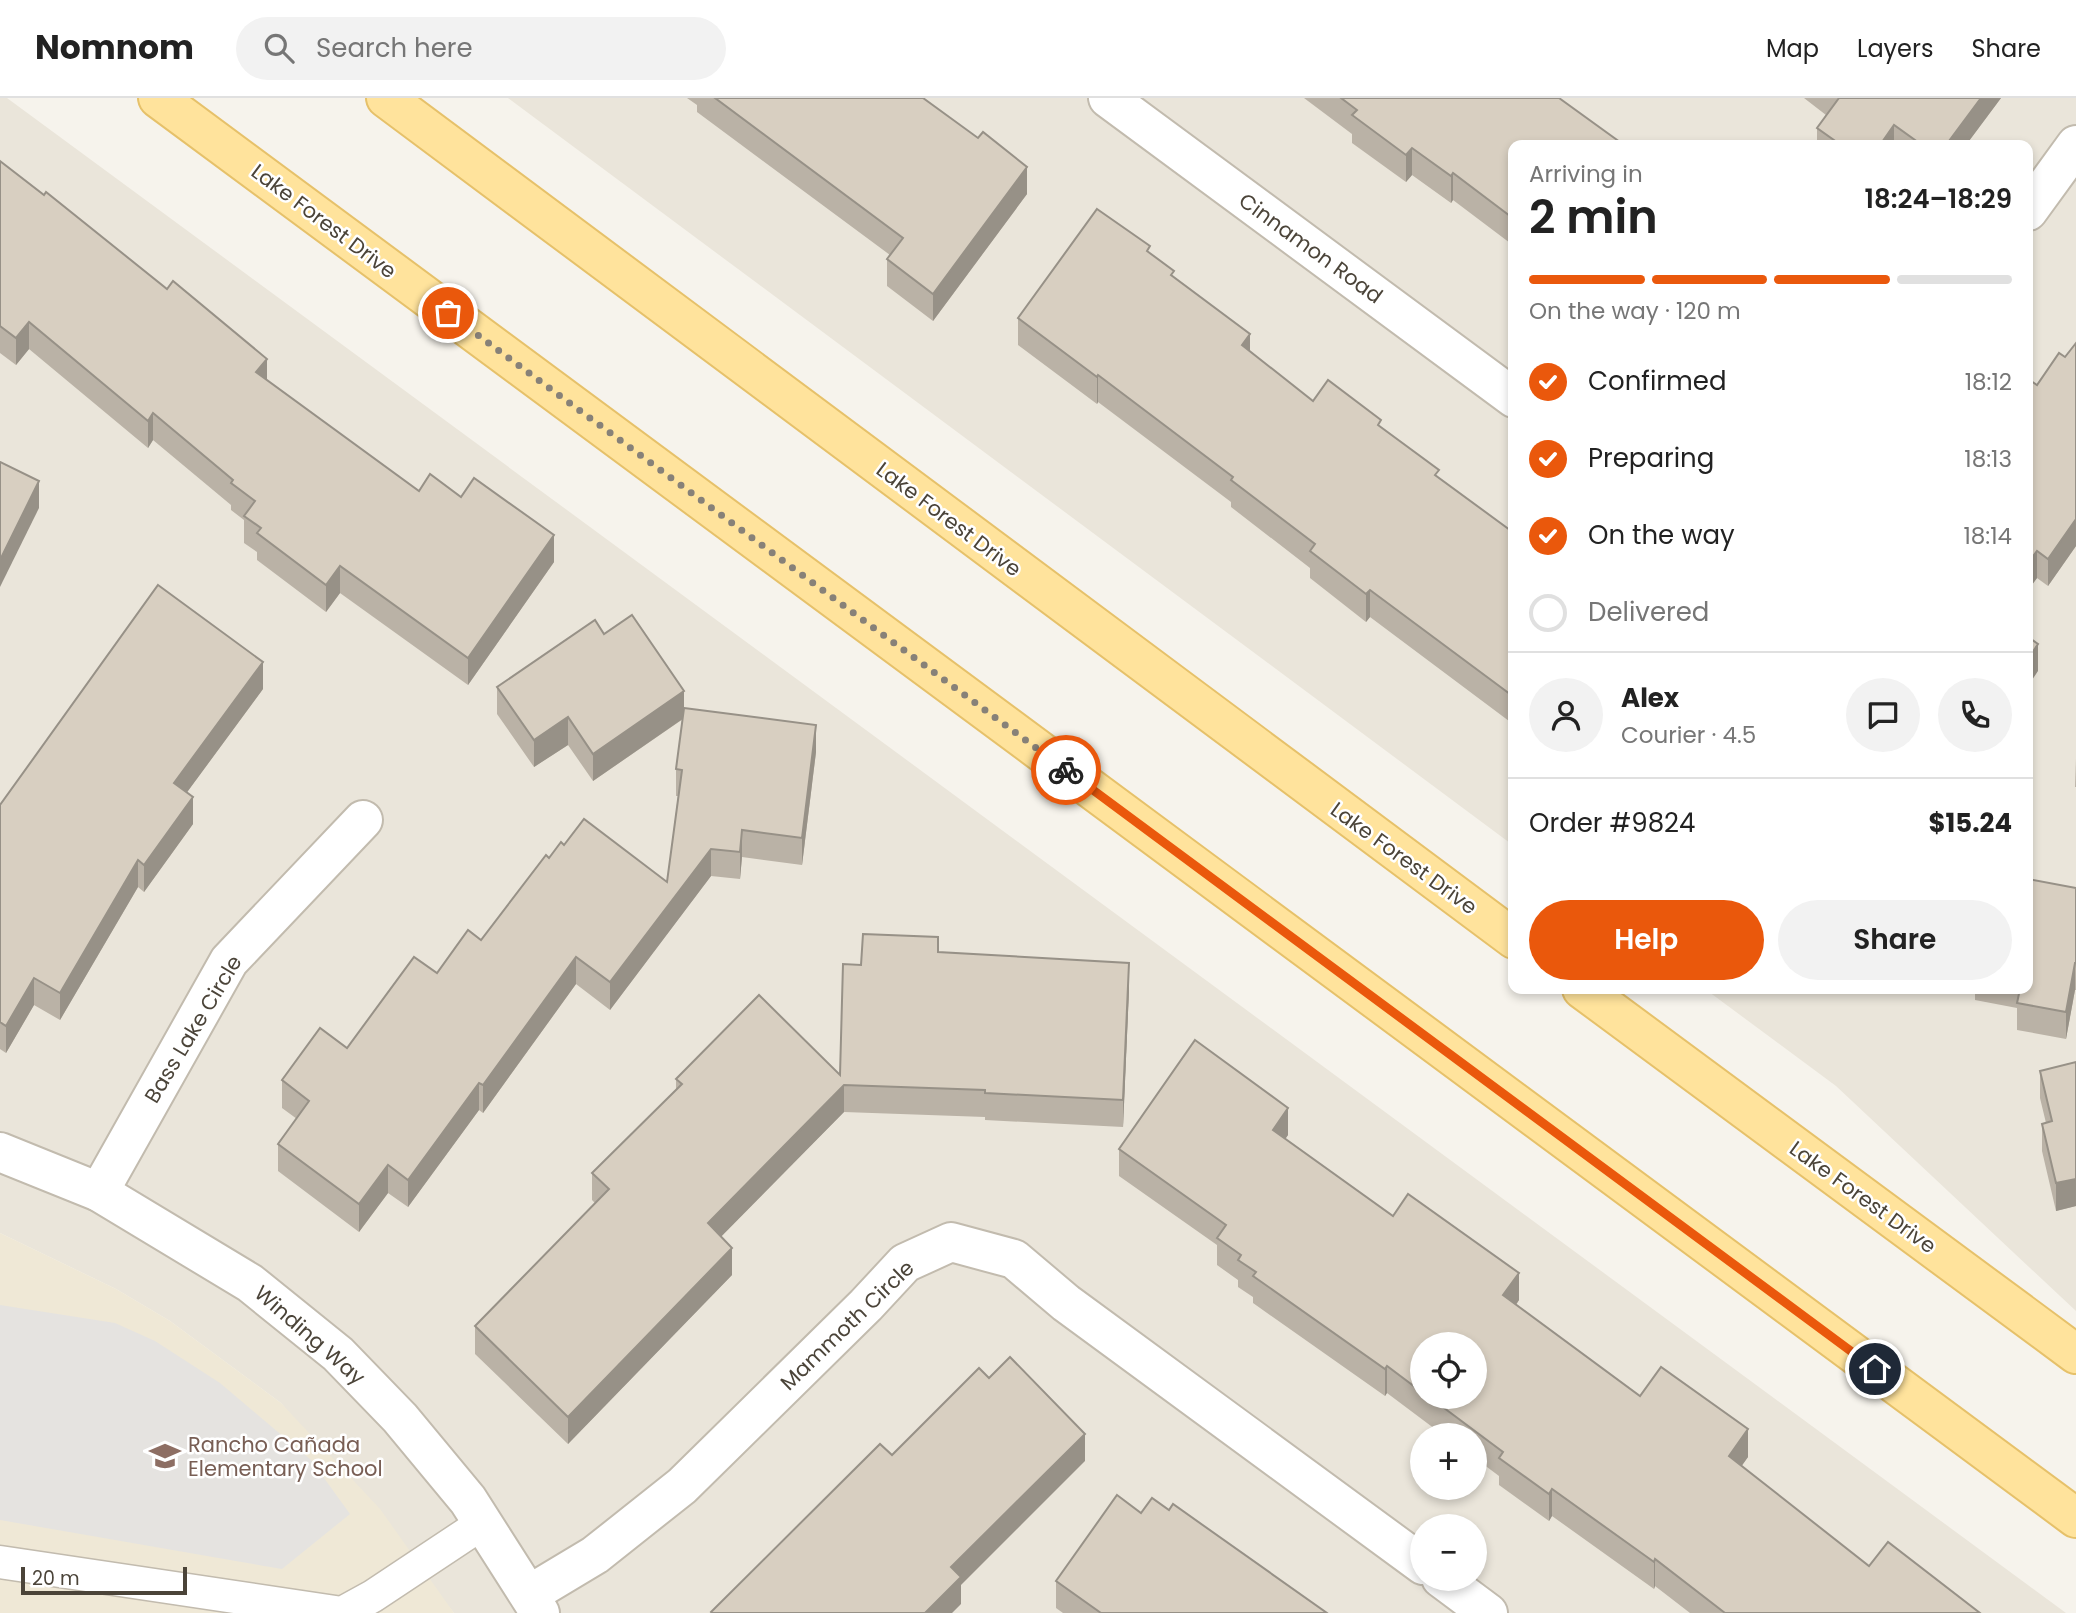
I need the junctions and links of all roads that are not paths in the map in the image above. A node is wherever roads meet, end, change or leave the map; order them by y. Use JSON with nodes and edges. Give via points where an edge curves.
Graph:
{"nodes":[{"id":1,"x":158,"y":98,"type":"edge"},
{"id":2,"x":386,"y":98,"type":"edge"},
{"id":3,"x":1108,"y":98,"type":"edge"},
{"id":4,"x":2076,"y":145,"type":"edge"},
{"id":5,"x":2033,"y":204,"type":"edge"},
{"id":6,"x":1508,"y":394,"type":"edge"},
{"id":7,"x":363,"y":820,"type":"dead end"},
{"id":8,"x":1508,"y":935,"type":"edge"},
{"id":9,"x":1589,"y":994,"type":"edge"},
{"id":10,"x":0,"y":1152,"type":"edge"},
{"id":11,"x":99,"y":1192,"type":"junction"},
{"id":12,"x":2076,"y":1354,"type":"edge"},
{"id":13,"x":2076,"y":1518,"type":"edge"},
{"id":14,"x":483,"y":1523,"type":"junction"},
{"id":15,"x":1410,"y":1555,"type":"edge"},
{"id":16,"x":0,"y":1562,"type":"edge"},
{"id":17,"x":1458,"y":1591,"type":"edge"},
{"id":18,"x":535,"y":1604,"type":"edge"},
{"id":19,"x":1488,"y":1613,"type":"edge"}],
"edges":[{"from":1,"to":13,"type":"main road","name":"Lake Forest Drive"},
{"from":2,"to":8,"type":"main road","name":"Lake Forest Drive"},
{"from":3,"to":6,"type":"street","name":"Cinnamon Road"},
{"from":4,"to":5,"type":"street"},
{"from":7,"to":11,"type":"street","name":"Bass Lake Circle","via":[[229,961]]},
{"from":9,"to":12,"type":"main road","name":"Lake Forest Drive"},
{"from":10,"to":11,"type":"street","name":"Winding Way"},
{"from":11,"to":14,"type":"street","name":"Winding Way","via":[[250,1283],[338,1354],[400,1418]]},
{"from":14,"to":16,"type":"lane","via":[[342,1613]]},
{"from":14,"to":18,"type":"street","name":"Winding Way"},
{"from":15,"to":18,"type":"street","name":"Mammoth Circle","via":[[1066,1303],[1014,1258],[951,1242],[905,1263],[682,1486]]},
{"from":17,"to":19,"type":"street"}]}
